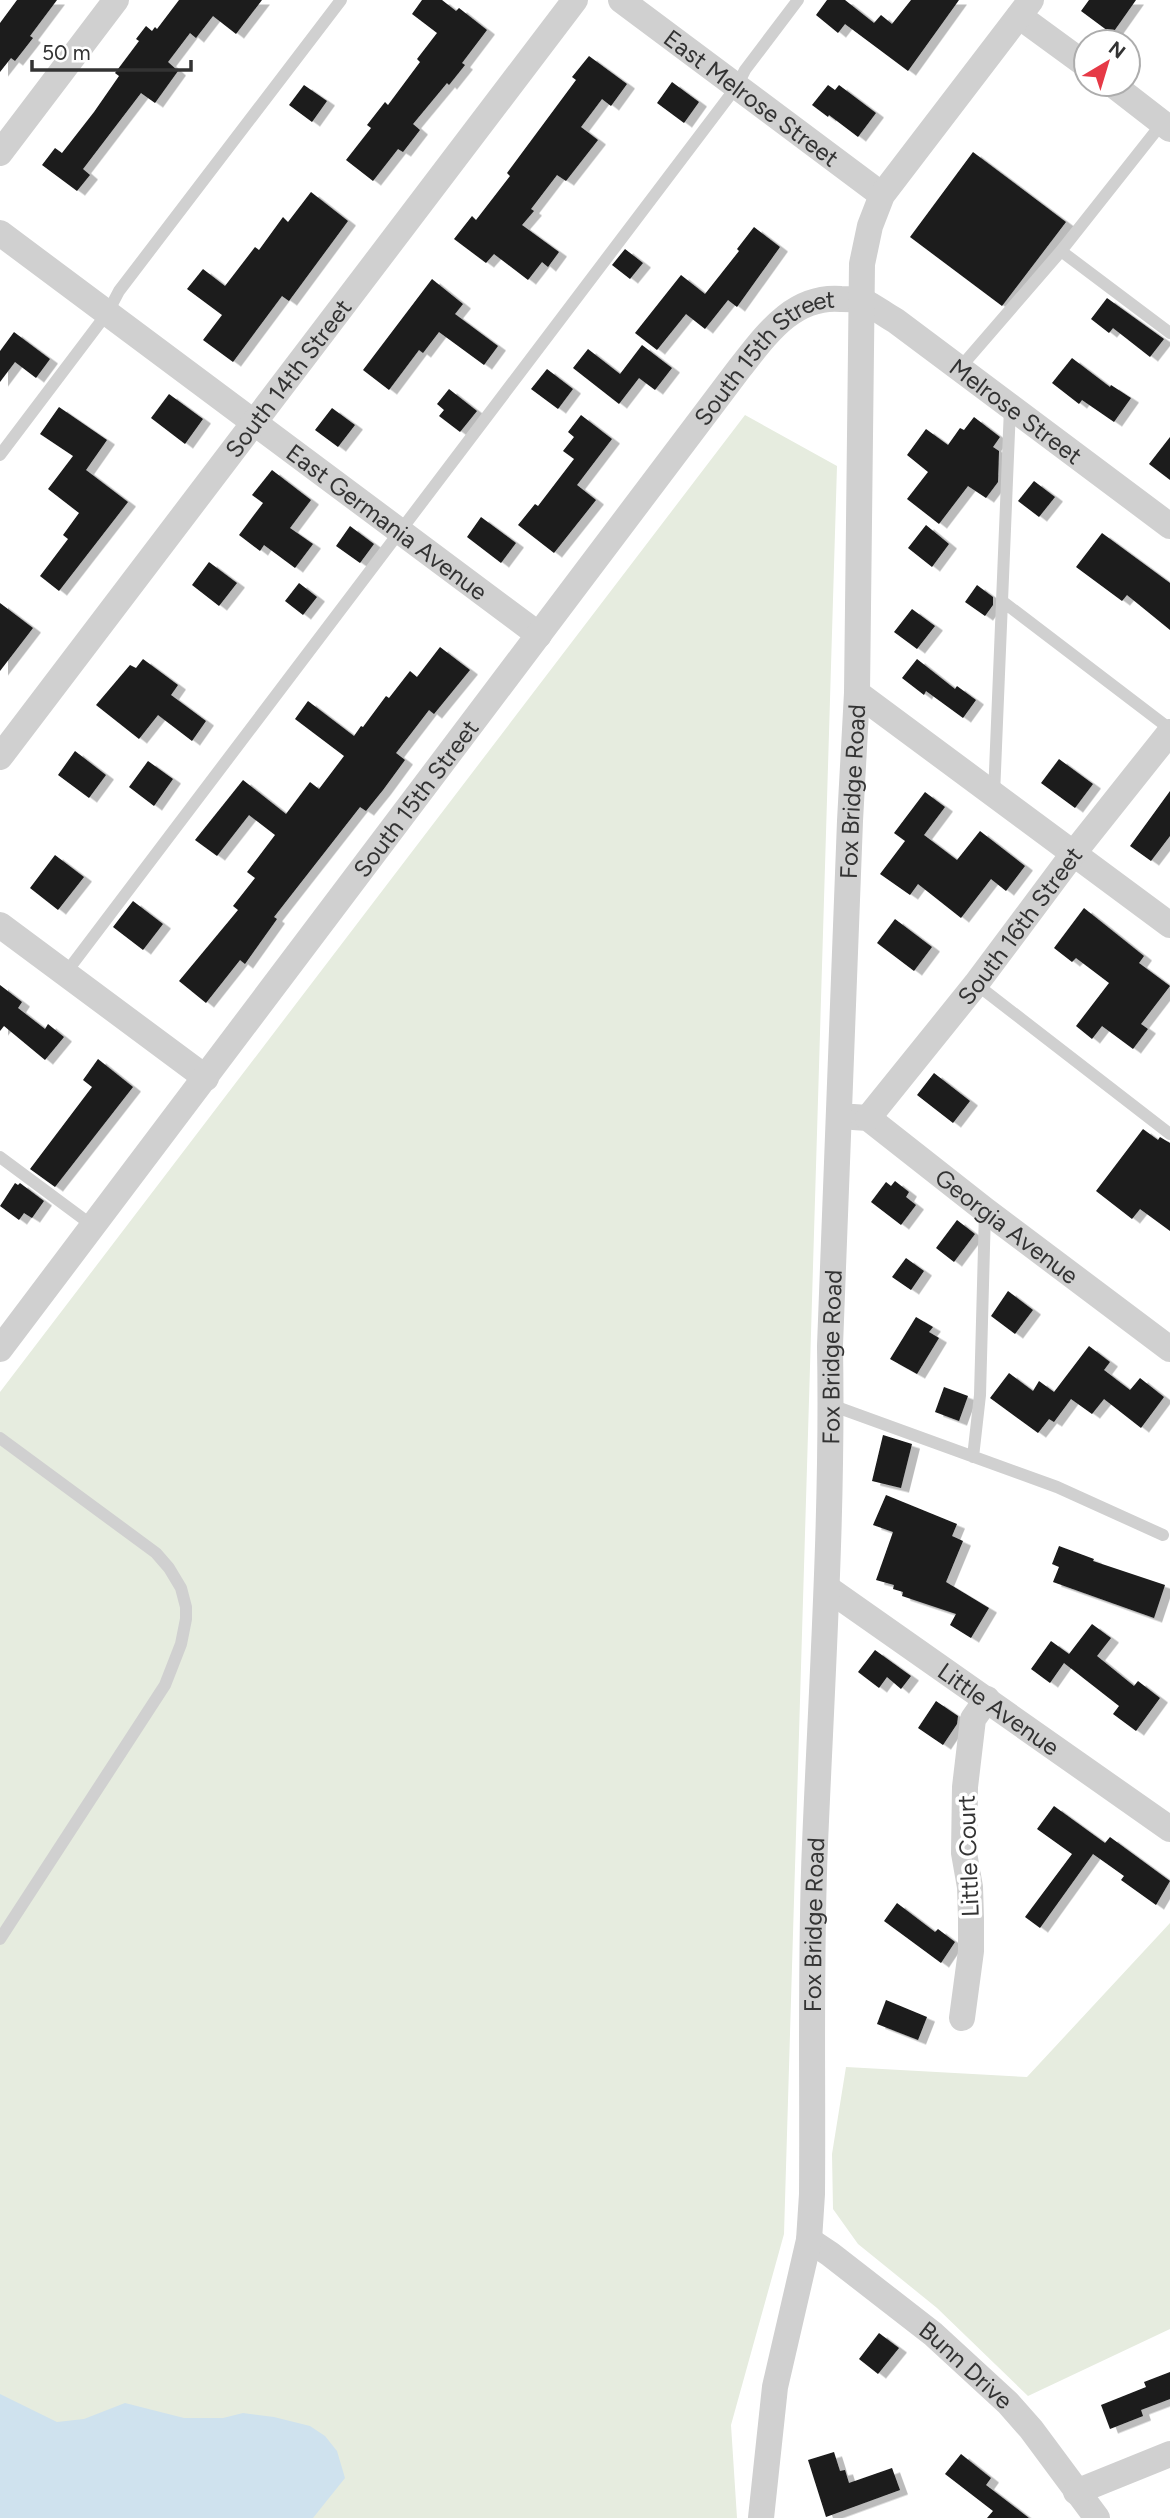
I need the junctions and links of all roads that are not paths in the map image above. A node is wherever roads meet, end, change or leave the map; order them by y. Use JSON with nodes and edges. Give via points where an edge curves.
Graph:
{"nodes":[{"id":1,"x":116,"y":0,"type":"edge"},
{"id":2,"x":341,"y":0,"type":"edge"},
{"id":3,"x":575,"y":0,"type":"edge"},
{"id":4,"x":621,"y":0,"type":"edge"},
{"id":5,"x":798,"y":0,"type":"edge"},
{"id":6,"x":1025,"y":8,"type":"edge"},
{"id":7,"x":1072,"y":52,"type":"edge"},
{"id":8,"x":737,"y":86,"type":"junction"},
{"id":9,"x":1133,"y":98,"type":"edge"},
{"id":10,"x":1168,"y":122,"type":"edge"},
{"id":11,"x":0,"y":153,"type":"edge"},
{"id":12,"x":882,"y":195,"type":"junction"},
{"id":13,"x":0,"y":233,"type":"edge"},
{"id":14,"x":1060,"y":251,"type":"junction"},
{"id":15,"x":861,"y":300,"type":"junction"},
{"id":16,"x":108,"y":312,"type":"junction"},
{"id":17,"x":1170,"y":333,"type":"edge"},
{"id":18,"x":959,"y":369,"type":"junction"},
{"id":19,"x":1010,"y":408,"type":"junction"},
{"id":20,"x":255,"y":421,"type":"junction"},
{"id":21,"x":0,"y":455,"type":"edge"},
{"id":22,"x":1170,"y":526,"type":"edge"},
{"id":23,"x":400,"y":530,"type":"junction"},
{"id":24,"x":1002,"y":601,"type":"junction"},
{"id":25,"x":539,"y":635,"type":"junction"},
{"id":26,"x":857,"y":693,"type":"junction"},
{"id":27,"x":1170,"y":731,"type":"edge"},
{"id":28,"x":0,"y":757,"type":"edge"},
{"id":29,"x":994,"y":796,"type":"junction"},
{"id":30,"x":1073,"y":855,"type":"junction"},
{"id":31,"x":0,"y":925,"type":"edge"},
{"id":32,"x":1170,"y":925,"type":"edge"},
{"id":33,"x":65,"y":974,"type":"junction"},
{"id":34,"x":976,"y":984,"type":"junction"},
{"id":35,"x":206,"y":1078,"type":"junction"},
{"id":36,"x":838,"y":1115,"type":"junction"},
{"id":37,"x":868,"y":1118,"type":"junction"},
{"id":38,"x":1170,"y":1134,"type":"edge"},
{"id":39,"x":0,"y":1157,"type":"edge"},
{"id":40,"x":985,"y":1210,"type":"junction"},
{"id":41,"x":93,"y":1226,"type":"junction"},
{"id":42,"x":0,"y":1349,"type":"edge"},
{"id":43,"x":1170,"y":1349,"type":"edge"},
{"id":44,"x":831,"y":1405,"type":"junction"},
{"id":45,"x":0,"y":1438,"type":"edge"},
{"id":46,"x":973,"y":1457,"type":"junction"},
{"id":47,"x":1163,"y":1535,"type":"dead end"},
{"id":48,"x":827,"y":1588,"type":"junction"},
{"id":49,"x":987,"y":1699,"type":"junction"},
{"id":50,"x":1170,"y":1829,"type":"edge"},
{"id":51,"x":0,"y":1939,"type":"edge"},
{"id":52,"x":961,"y":2018,"type":"dead end"},
{"id":53,"x":809,"y":2240,"type":"junction"},
{"id":54,"x":1170,"y":2454,"type":"edge"},
{"id":55,"x":1076,"y":2492,"type":"junction"},
{"id":56,"x":761,"y":2518,"type":"edge"},
{"id":57,"x":1097,"y":2518,"type":"edge"}],
"edges":[{"from":1,"to":11,"type":"street"},
{"from":2,"to":16,"type":"lane","via":[[119,291]]},
{"from":3,"to":20,"type":"street","name":"South 14th Street"},
{"from":4,"to":8,"type":"street","name":"East Melrose Street"},
{"from":5,"to":8,"type":"lane"},
{"from":6,"to":7,"type":"street"},
{"from":6,"to":12,"type":"street"},
{"from":8,"to":12,"type":"street","name":"East Melrose Street"},
{"from":8,"to":23,"type":"lane"},
{"from":9,"to":10,"type":"street"},
{"from":10,"to":14,"type":"lane"},
{"from":12,"to":15,"type":"street","name":"Fox Bridge Road","via":[[862,264]]},
{"from":13,"to":16,"type":"street","name":"East Germania Avenue"},
{"from":14,"to":17,"type":"lane"},
{"from":14,"to":18,"type":"lane"},
{"from":15,"to":18,"type":"street","name":"Melrose Street"},
{"from":15,"to":25,"type":"street","name":"South 15th Street","via":[[833,298],[802,304],[763,339]]},
{"from":15,"to":26,"type":"street","name":"Fox Bridge Road"},
{"from":16,"to":20,"type":"street","name":"East Germania Avenue"},
{"from":16,"to":21,"type":"lane"},
{"from":18,"to":19,"type":"street","name":"Melrose Street"},
{"from":19,"to":22,"type":"street","name":"Melrose Street"},
{"from":19,"to":24,"type":"lane"},
{"from":20,"to":23,"type":"street","name":"East Germania Avenue"},
{"from":20,"to":28,"type":"street","name":"South 14th Street"},
{"from":23,"to":25,"type":"street","name":"East Germania Avenue"},
{"from":23,"to":33,"type":"lane"},
{"from":24,"to":27,"type":"lane"},
{"from":24,"to":29,"type":"lane"},
{"from":25,"to":35,"type":"street","name":"South 15th Street"},
{"from":26,"to":29,"type":"street"},
{"from":26,"to":36,"type":"street","name":"Fox Bridge Road"},
{"from":27,"to":30,"type":"street","name":"South 16th Street"},
{"from":29,"to":30,"type":"street"},
{"from":30,"to":32,"type":"street"},
{"from":30,"to":34,"type":"street","name":"South 16th Street"},
{"from":31,"to":33,"type":"street"},
{"from":33,"to":35,"type":"street"},
{"from":34,"to":37,"type":"street","name":"South 16th Street"},
{"from":34,"to":38,"type":"lane"},
{"from":35,"to":41,"type":"street","name":"South 15th Street"},
{"from":36,"to":37,"type":"street"},
{"from":36,"to":44,"type":"street","name":"Fox Bridge Road"},
{"from":37,"to":40,"type":"street","name":"Georgia Avenue"},
{"from":39,"to":41,"type":"lane"},
{"from":40,"to":43,"type":"street","name":"Georgia Avenue"},
{"from":40,"to":46,"type":"lane","via":[[980,1395]]},
{"from":41,"to":42,"type":"street","name":"South 15th Street"},
{"from":44,"to":46,"type":"lane"},
{"from":44,"to":48,"type":"street","name":"Fox Bridge Road"},
{"from":45,"to":51,"type":"lane","via":[[156,1553],[181,1588],[186,1607],[181,1644],[164,1685]]},
{"from":46,"to":47,"type":"lane","via":[[1058,1487]]},
{"from":48,"to":49,"type":"street","name":"Little Avenue"},
{"from":48,"to":53,"type":"street","name":"Fox Bridge Road","via":[[815,1847]]},
{"from":49,"to":50,"type":"street","name":"Little Avenue"},
{"from":49,"to":52,"type":"street","name":"Little Court","via":[[974,1719],[965,1787],[971,1951]]},
{"from":53,"to":55,"type":"street","name":"Bunn Drive","via":[[933,2334],[1007,2403]]},
{"from":53,"to":56,"type":"street","name":"Fox Bridge Road","via":[[775,2387]]},
{"from":54,"to":55,"type":"street"},
{"from":55,"to":57,"type":"street","name":"Bunn Drive"}]}
